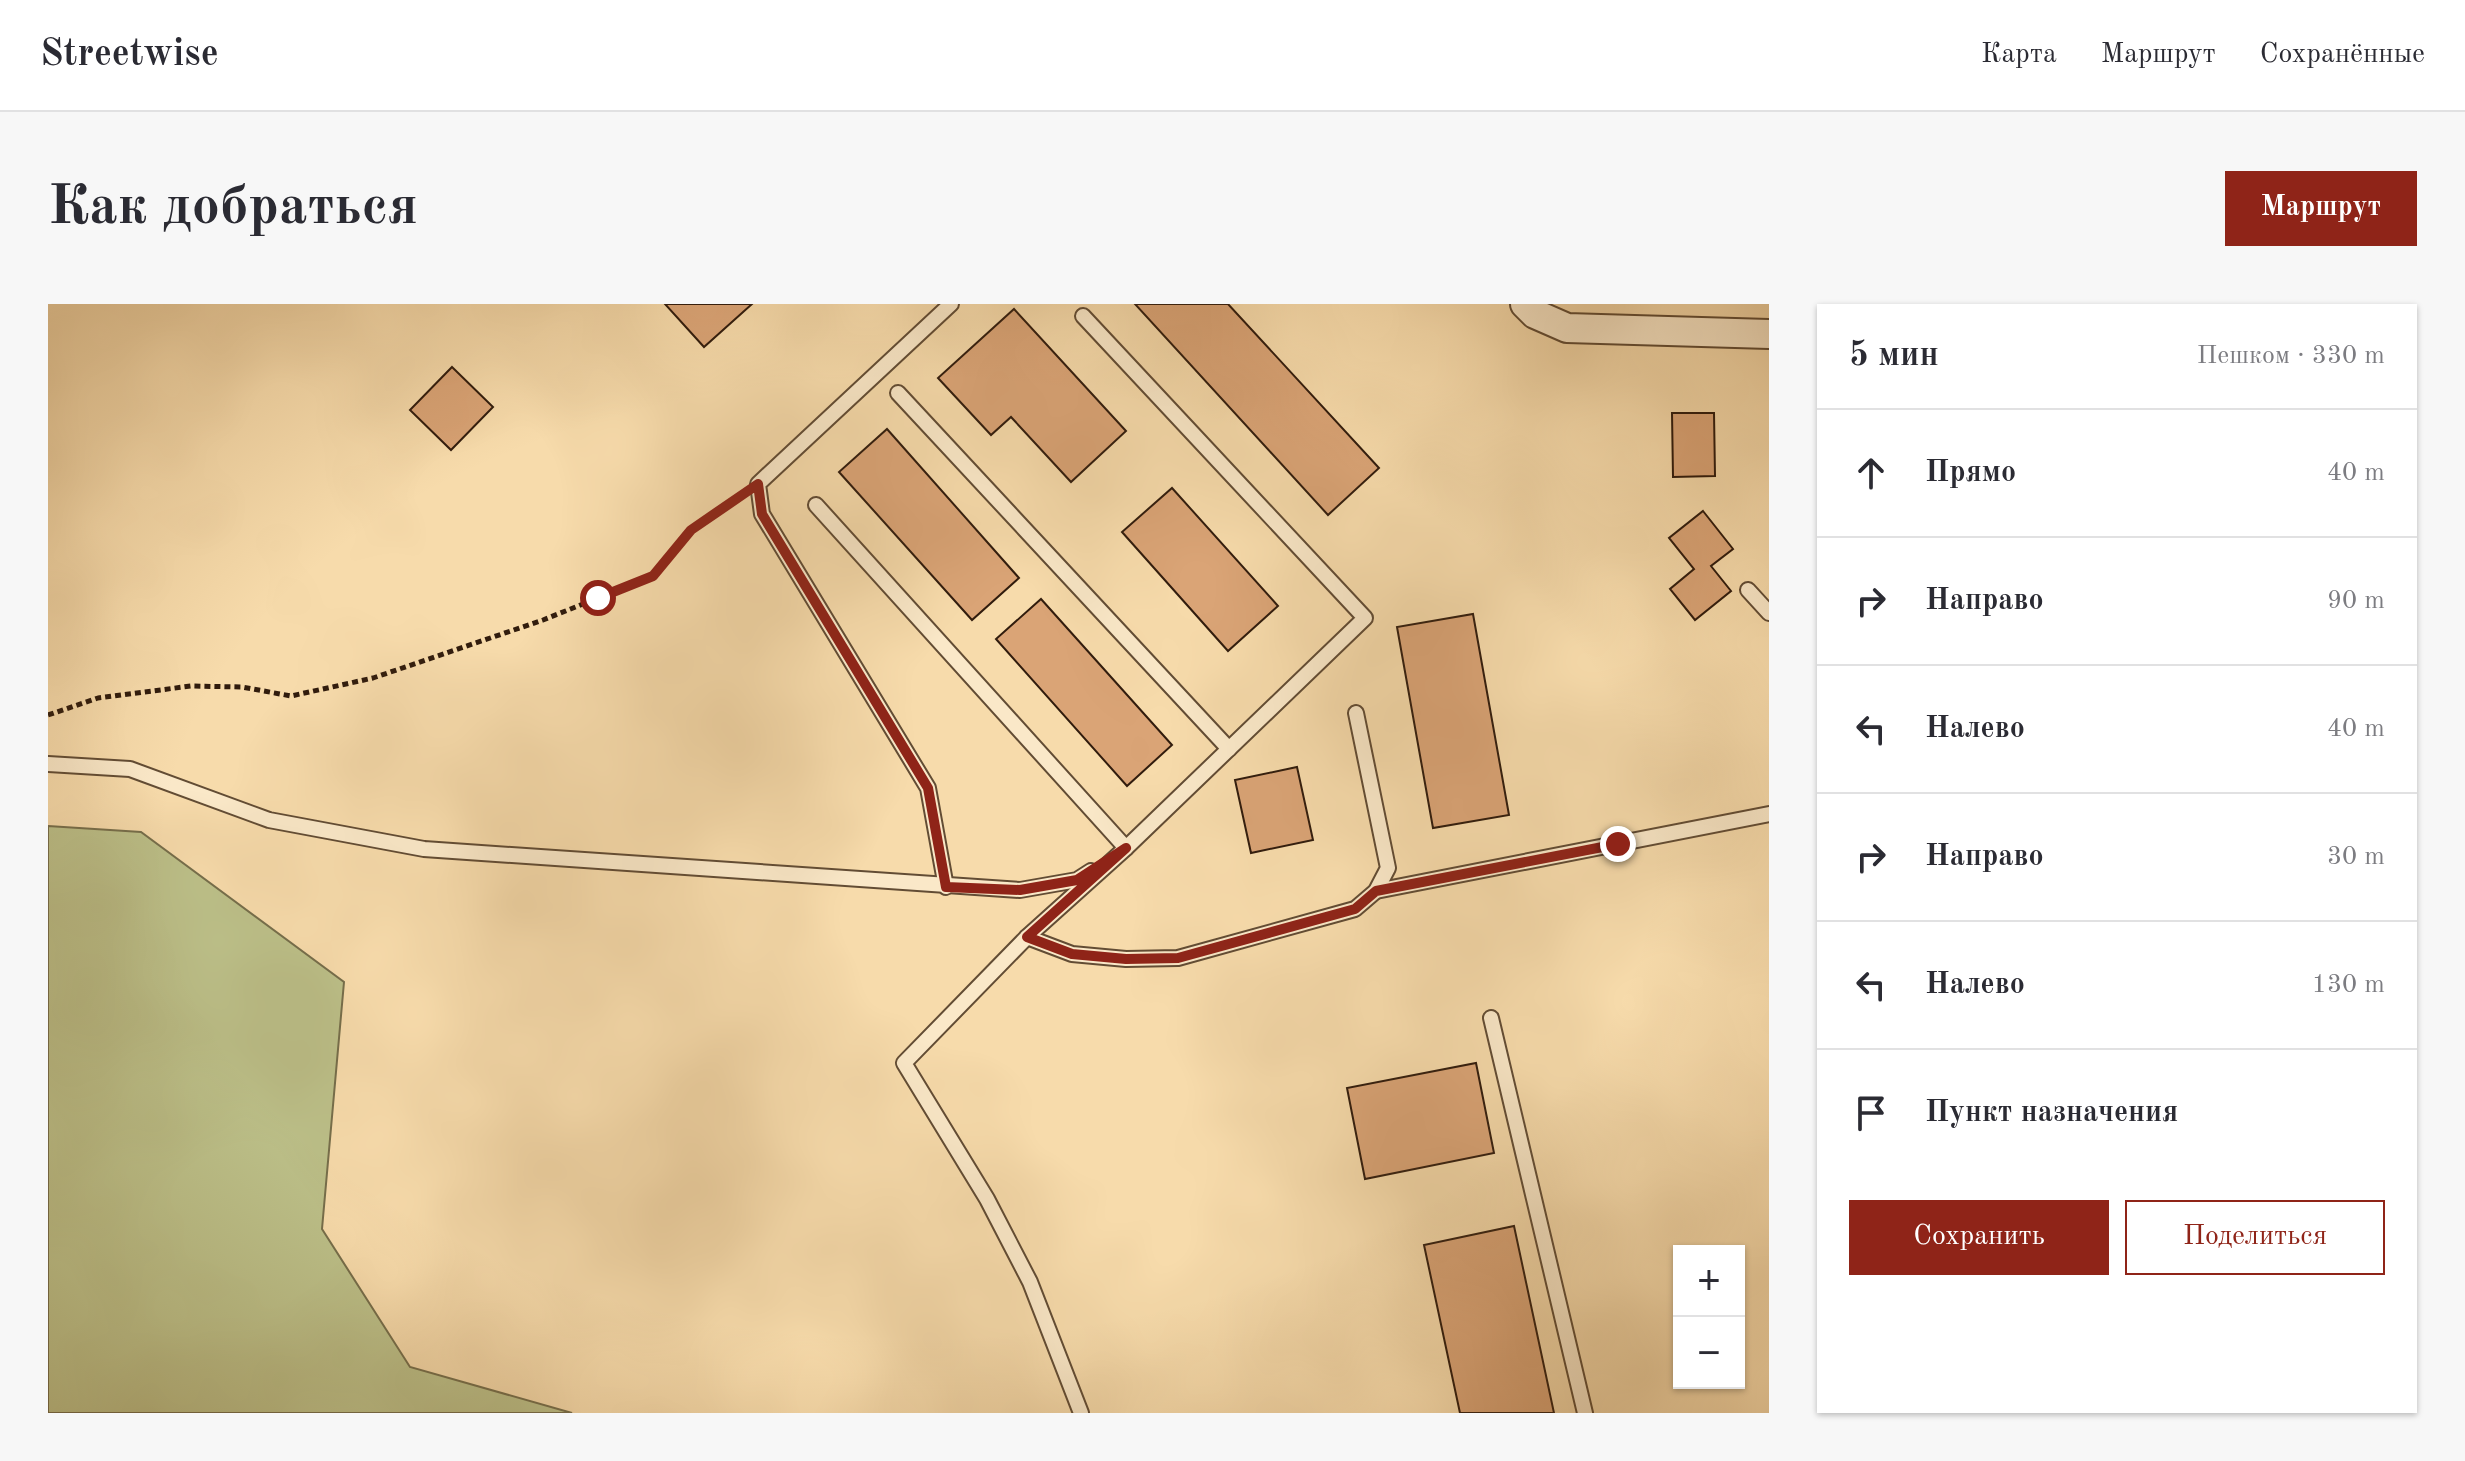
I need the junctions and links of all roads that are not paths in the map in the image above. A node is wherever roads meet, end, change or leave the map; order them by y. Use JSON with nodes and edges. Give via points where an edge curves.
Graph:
{"nodes":[{"id":1,"x":951,"y":304,"type":"edge"},
{"id":2,"x":1525,"y":304,"type":"edge"},
{"id":3,"x":1083,"y":316,"type":"dead end"},
{"id":4,"x":1769,"y":334,"type":"edge"},
{"id":5,"x":898,"y":393,"type":"dead end"},
{"id":6,"x":816,"y":505,"type":"dead end"},
{"id":7,"x":1748,"y":590,"type":"dead end"},
{"id":8,"x":1769,"y":613,"type":"edge"},
{"id":9,"x":1356,"y":713,"type":"dead end"},
{"id":10,"x":1229,"y":749,"type":"junction"},
{"id":11,"x":48,"y":764,"type":"edge"},
{"id":12,"x":1769,"y":814,"type":"edge"},
{"id":13,"x":1126,"y":848,"type":"junction"},
{"id":14,"x":946,"y":887,"type":"junction"},
{"id":15,"x":1376,"y":891,"type":"junction"},
{"id":16,"x":1027,"y":937,"type":"junction"},
{"id":17,"x":1491,"y":1018,"type":"dead end"},
{"id":18,"x":1081,"y":1413,"type":"edge"},
{"id":19,"x":1585,"y":1413,"type":"edge"}],
"edges":[{"from":1,"to":14,"type":"lane","via":[[758,484],[762,514],[928,788]]},
{"from":2,"to":4,"type":"street","via":[[1567,328]]},
{"from":3,"to":10,"type":"lane","via":[[1365,618]]},
{"from":5,"to":10,"type":"lane"},
{"from":6,"to":13,"type":"lane"},
{"from":7,"to":8,"type":"lane"},
{"from":9,"to":15,"type":"lane","via":[[1388,868]]},
{"from":10,"to":13,"type":"lane"},
{"from":11,"to":14,"type":"lane","via":[[130,769],[269,820],[424,849]]},
{"from":12,"to":15,"type":"lane"},
{"from":13,"to":14,"type":"lane","via":[[1077,880],[1020,890]]},
{"from":13,"to":16,"type":"lane"},
{"from":15,"to":16,"type":"lane","via":[[1355,909],[1178,958],[1072,954]]},
{"from":16,"to":18,"type":"lane","via":[[904,1063],[987,1199],[1030,1282]]},
{"from":17,"to":19,"type":"lane"}]}
